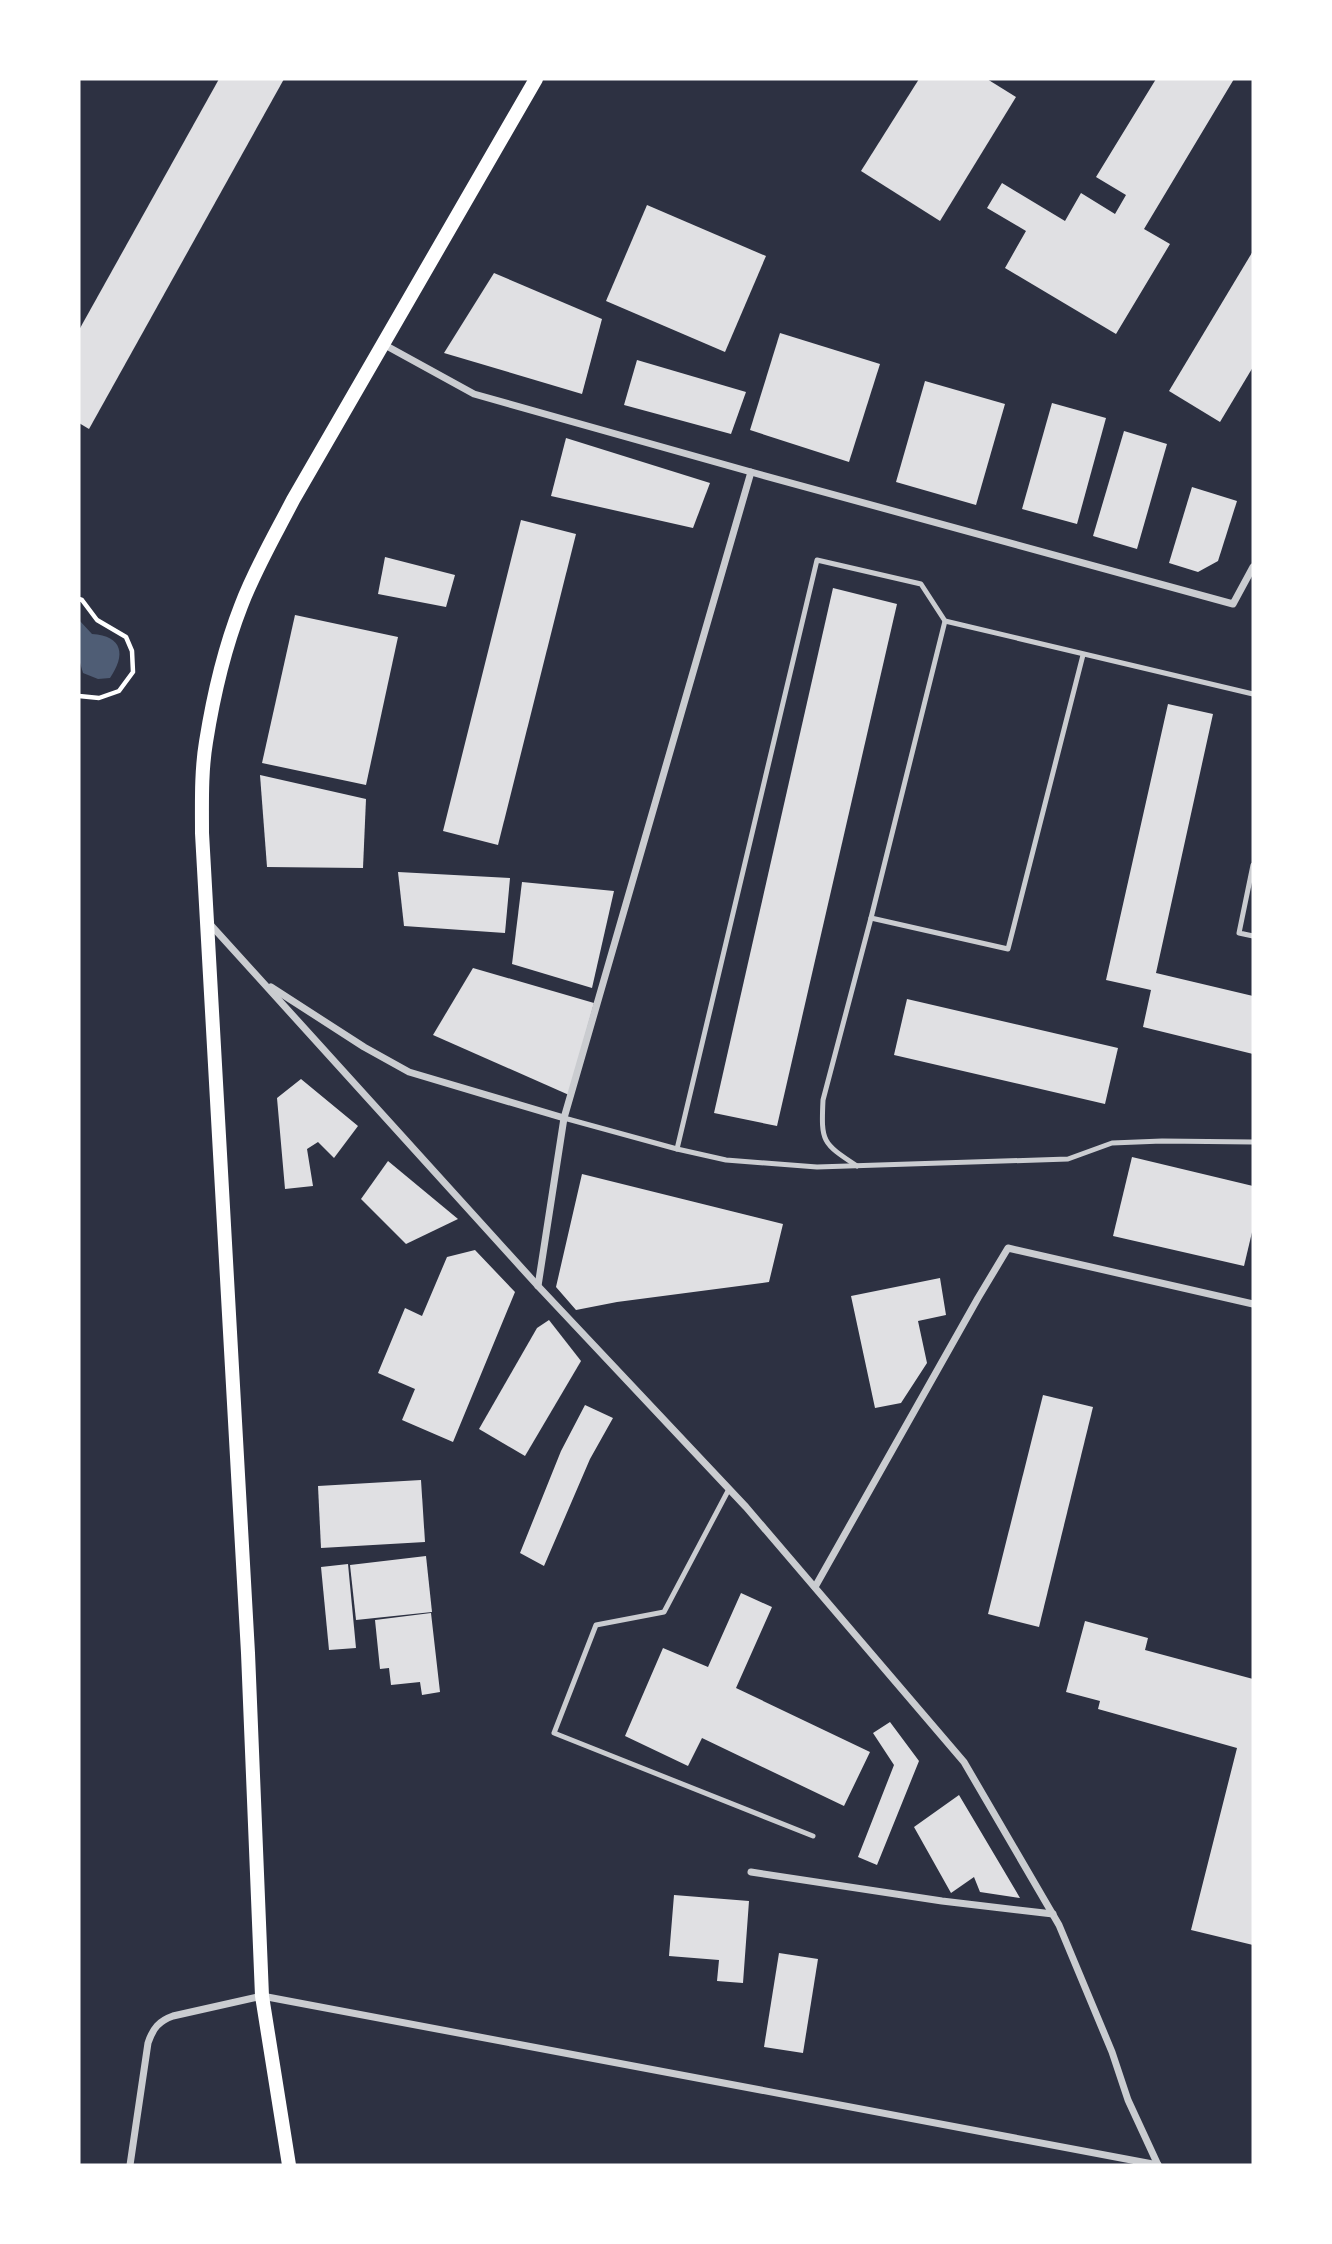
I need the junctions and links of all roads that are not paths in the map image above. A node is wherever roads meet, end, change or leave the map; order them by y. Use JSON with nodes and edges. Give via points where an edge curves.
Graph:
{"nodes":[{"id":1,"x":536,"y":79,"type":"edge"},
{"id":2,"x":383,"y":344,"type":"junction"},
{"id":3,"x":751,"y":472,"type":"junction"},
{"id":4,"x":1253,"y":567,"type":"edge"},
{"id":5,"x":944,"y":621,"type":"junction"},
{"id":6,"x":1083,"y":655,"type":"junction"},
{"id":7,"x":1253,"y":694,"type":"edge"},
{"id":8,"x":1253,"y":865,"type":"edge"},
{"id":9,"x":871,"y":918,"type":"junction"},
{"id":10,"x":206,"y":920,"type":"junction"},
{"id":11,"x":1253,"y":936,"type":"edge"},
{"id":12,"x":261,"y":981,"type":"junction"},
{"id":13,"x":564,"y":1118,"type":"junction"},
{"id":14,"x":1253,"y":1142,"type":"edge"},
{"id":15,"x":677,"y":1149,"type":"junction"},
{"id":16,"x":857,"y":1166,"type":"junction"},
{"id":17,"x":538,"y":1286,"type":"junction"},
{"id":18,"x":1253,"y":1304,"type":"edge"},
{"id":19,"x":729,"y":1489,"type":"junction"},
{"id":20,"x":815,"y":1587,"type":"junction"},
{"id":21,"x":813,"y":1836,"type":"dead end"},
{"id":22,"x":751,"y":1872,"type":"dead end"},
{"id":23,"x":1053,"y":1914,"type":"junction"},
{"id":24,"x":262,"y":1996,"type":"junction"},
{"id":25,"x":130,"y":2165,"type":"edge"},
{"id":26,"x":289,"y":2165,"type":"edge"},
{"id":27,"x":1158,"y":2165,"type":"edge"}],
"edges":[{"from":1,"to":2,"type":"main road"},
{"from":2,"to":3,"type":"street","via":[[474,394]]},
{"from":2,"to":10,"type":"main road","via":[[262,559],[227,650],[206,742],[202,785]]},
{"from":3,"to":4,"type":"street","via":[[1233,604]]},
{"from":3,"to":13,"type":"street"},
{"from":5,"to":6,"type":"lane"},
{"from":5,"to":9,"type":"lane"},
{"from":5,"to":15,"type":"lane","via":[[920,584],[817,560]]},
{"from":6,"to":7,"type":"lane"},
{"from":6,"to":9,"type":"lane","via":[[1008,949]]},
{"from":8,"to":11,"type":"lane","via":[[1239,933]]},
{"from":9,"to":16,"type":"lane","via":[[823,1100],[821,1130],[828,1147]]},
{"from":10,"to":12,"type":"street"},
{"from":10,"to":24,"type":"main road","via":[[248,1653]]},
{"from":12,"to":13,"type":"street","via":[[409,1072]]},
{"from":12,"to":17,"type":"street"},
{"from":13,"to":15,"type":"lane"},
{"from":13,"to":17,"type":"street"},
{"from":14,"to":16,"type":"lane","via":[[1112,1143],[1068,1159]]},
{"from":15,"to":16,"type":"lane","via":[[739,1161]]},
{"from":17,"to":19,"type":"street"},
{"from":18,"to":20,"type":"street","via":[[1008,1248]]},
{"from":19,"to":20,"type":"street"},
{"from":19,"to":21,"type":"lane","via":[[664,1612],[596,1625],[554,1733]]},
{"from":20,"to":23,"type":"street","via":[[964,1762]]},
{"from":22,"to":23,"type":"street"},
{"from":23,"to":27,"type":"street"},
{"from":24,"to":25,"type":"street","via":[[173,2015],[157,2025],[148,2043]]},
{"from":24,"to":26,"type":"main road"},
{"from":24,"to":27,"type":"street"}]}
